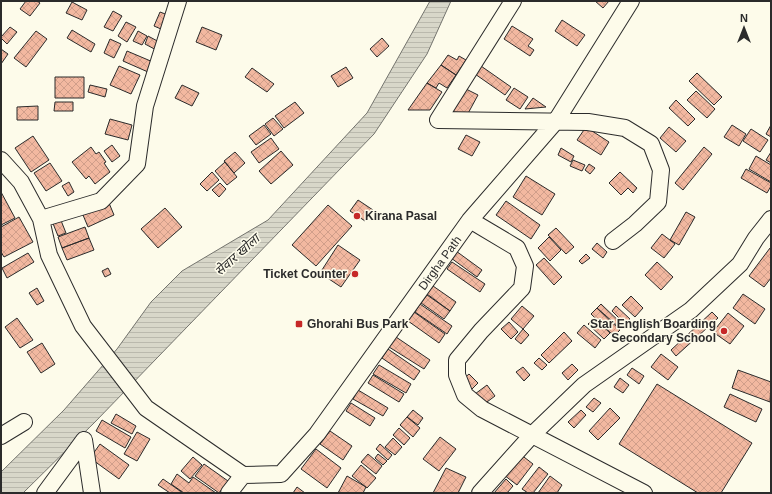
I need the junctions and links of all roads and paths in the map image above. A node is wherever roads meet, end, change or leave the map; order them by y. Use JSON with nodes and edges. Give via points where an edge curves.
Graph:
{"nodes":[{"id":1,"x":178,"y":1,"type":"edge"},
{"id":2,"x":513,"y":1,"type":"edge"},
{"id":3,"x":631,"y":1,"type":"edge"},
{"id":4,"x":556,"y":121,"type":"junction"},
{"id":5,"x":1,"y":160,"type":"edge"},
{"id":6,"x":41,"y":219,"type":"junction"},
{"id":7,"x":470,"y":220,"type":"junction"},
{"id":8,"x":771,"y":220,"type":"edge"},
{"id":9,"x":613,"y":240,"type":"dead end"},
{"id":10,"x":24,"y":422,"type":"dead end"},
{"id":11,"x":532,"y":435,"type":"junction"},
{"id":12,"x":1,"y":436,"type":"edge"},
{"id":13,"x":243,"y":475,"type":"junction"},
{"id":14,"x":637,"y":491,"type":"edge"},
{"id":15,"x":45,"y":493,"type":"edge"},
{"id":16,"x":92,"y":493,"type":"edge"},
{"id":17,"x":229,"y":493,"type":"edge"},
{"id":18,"x":480,"y":493,"type":"edge"}],
"edges":[{"from":1,"to":6,"type":"street","via":[[145,106],[137,164],[101,201]]},
{"from":2,"to":4,"type":"street","via":[[438,120]]},
{"from":3,"to":4,"type":"street","name":"Dirgha Path"},
{"from":4,"to":7,"type":"street","name":"Dirgha Path"},
{"from":4,"to":9,"type":"street","via":[[588,122],[626,128],[651,144],[661,170],[658,202]]},
{"from":5,"to":6,"type":"street","via":[[21,182]]},
{"from":6,"to":13,"type":"street","via":[[49,255],[83,326],[146,408]]},
{"from":7,"to":11,"type":"street","via":[[517,248],[525,266],[522,288],[457,360],[457,375],[465,395],[482,409]]},
{"from":7,"to":13,"type":"street","name":"Dirgha Path","via":[[316,434],[281,474]]},
{"from":8,"to":11,"type":"street","via":[[740,264],[691,310],[584,385]]},
{"from":10,"to":12,"type":"street"},
{"from":11,"to":14,"type":"street"},
{"from":11,"to":18,"type":"street"},
{"from":13,"to":17,"type":"street"},
{"from":15,"to":16,"type":"street","via":[[84,440]]}]}
